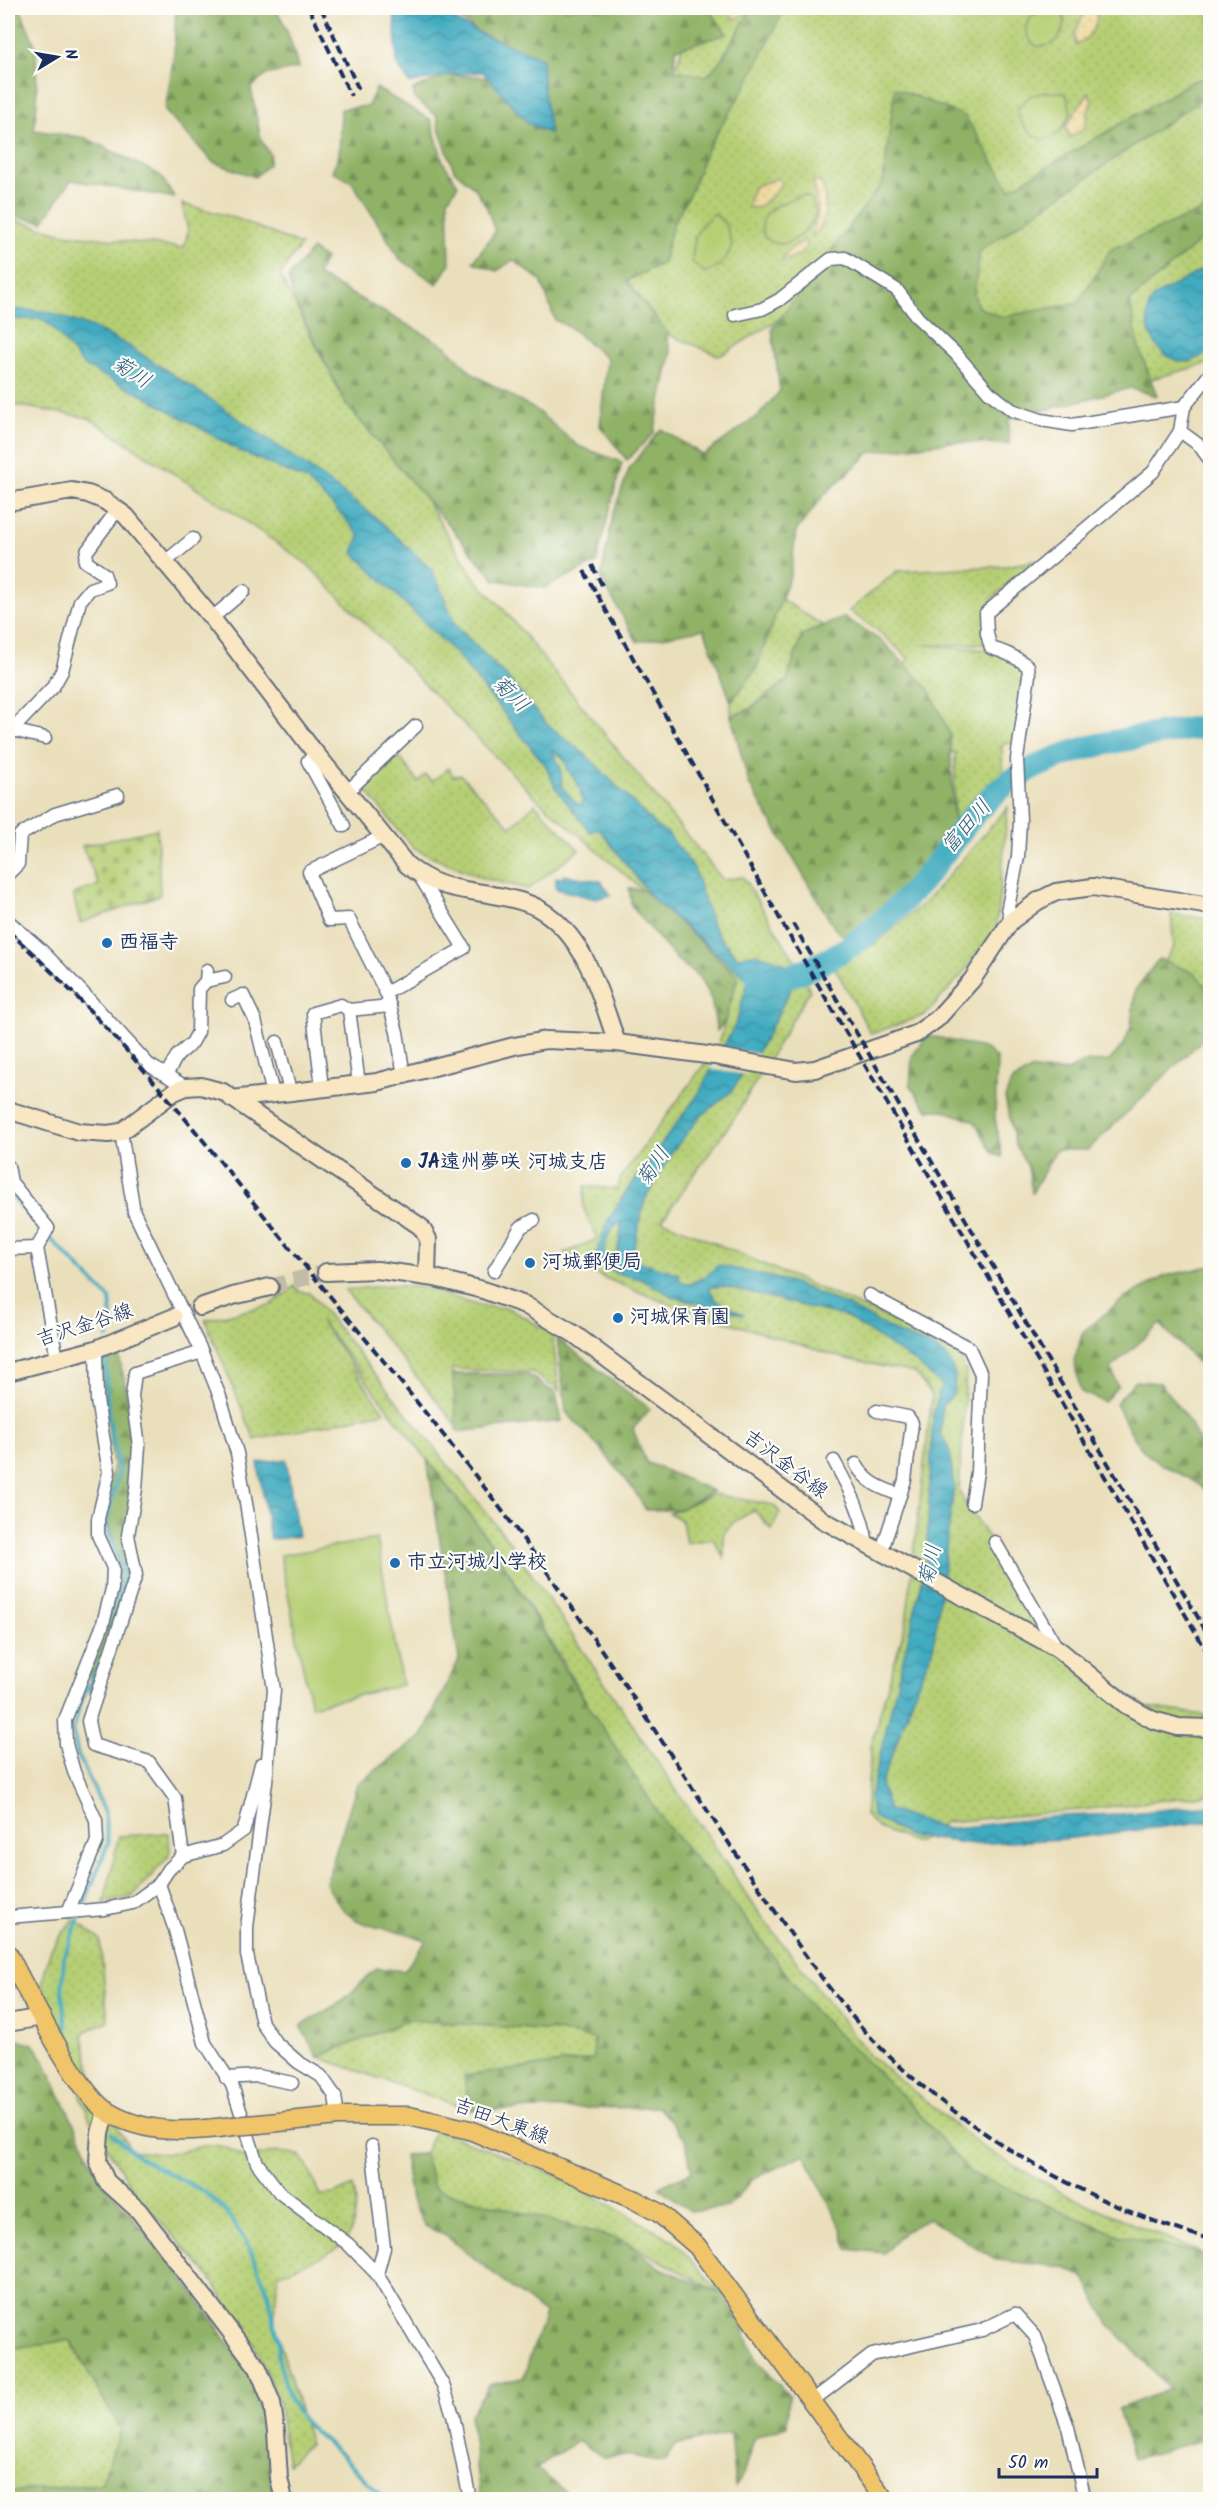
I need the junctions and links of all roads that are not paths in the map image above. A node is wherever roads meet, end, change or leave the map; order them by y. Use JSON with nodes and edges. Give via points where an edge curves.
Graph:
{"nodes":[{"id":1,"x":735,"y":315,"type":"dead end"},
{"id":2,"x":1210,"y":374,"type":"edge"},
{"id":3,"x":1184,"y":407,"type":"junction"},
{"id":4,"x":1180,"y":431,"type":"junction"},
{"id":5,"x":1210,"y":460,"type":"edge"},
{"id":6,"x":8,"y":502,"type":"edge"},
{"id":7,"x":118,"y":509,"type":"junction"},
{"id":8,"x":194,"y":539,"type":"dead end"},
{"id":9,"x":165,"y":562,"type":"junction"},
{"id":10,"x":244,"y":591,"type":"dead end"},
{"id":11,"x":212,"y":618,"type":"junction"},
{"id":12,"x":416,"y":726,"type":"dead end"},
{"id":13,"x":10,"y":730,"type":"edge"},
{"id":14,"x":45,"y":738,"type":"dead end"},
{"id":15,"x":316,"y":754,"type":"junction"},
{"id":16,"x":347,"y":792,"type":"junction"},
{"id":17,"x":118,"y":795,"type":"dead end"},
{"id":18,"x":344,"y":826,"type":"dead end"},
{"id":19,"x":384,"y":836,"type":"junction"},
{"id":20,"x":8,"y":874,"type":"edge"},
{"id":21,"x":419,"y":874,"type":"junction"},
{"id":22,"x":1210,"y":906,"type":"edge"},
{"id":23,"x":8,"y":921,"type":"edge"},
{"id":24,"x":1011,"y":921,"type":"junction"},
{"id":25,"x":225,"y":977,"type":"dead end"},
{"id":26,"x":386,"y":993,"type":"junction"},
{"id":27,"x":232,"y":1000,"type":"dead end"},
{"id":28,"x":390,"y":1006,"type":"junction"},
{"id":29,"x":349,"y":1010,"type":"junction"},
{"id":30,"x":277,"y":1042,"type":"dead end"},
{"id":31,"x":617,"y":1043,"type":"junction"},
{"id":32,"x":166,"y":1076,"type":"junction"},
{"id":33,"x":404,"y":1076,"type":"junction"},
{"id":34,"x":359,"y":1084,"type":"junction"},
{"id":35,"x":186,"y":1087,"type":"junction"},
{"id":36,"x":322,"y":1087,"type":"junction"},
{"id":37,"x":281,"y":1093,"type":"junction"},
{"id":38,"x":232,"y":1099,"type":"junction"},
{"id":39,"x":8,"y":1110,"type":"edge"},
{"id":40,"x":121,"y":1132,"type":"junction"},
{"id":41,"x":8,"y":1166,"type":"edge"},
{"id":42,"x":534,"y":1220,"type":"dead end"},
{"id":43,"x":39,"y":1245,"type":"junction"},
{"id":44,"x":8,"y":1249,"type":"edge"},
{"id":45,"x":494,"y":1271,"type":"dead end"},
{"id":46,"x":326,"y":1272,"type":"tunnel mouth"},
{"id":47,"x":428,"y":1277,"type":"junction"},
{"id":48,"x":270,"y":1287,"type":"tunnel mouth"},
{"id":49,"x":869,"y":1295,"type":"dead end"},
{"id":50,"x":200,"y":1307,"type":"dead end"},
{"id":51,"x":174,"y":1317,"type":"dead end"},
{"id":52,"x":96,"y":1349,"type":"junction"},
{"id":53,"x":202,"y":1352,"type":"junction"},
{"id":54,"x":57,"y":1359,"type":"junction"},
{"id":55,"x":8,"y":1372,"type":"edge"},
{"id":56,"x":877,"y":1411,"type":"dead end"},
{"id":57,"x":834,"y":1461,"type":"dead end"},
{"id":58,"x":856,"y":1464,"type":"dead end"},
{"id":59,"x":900,"y":1495,"type":"junction"},
{"id":60,"x":972,"y":1503,"type":"dead end"},
{"id":61,"x":995,"y":1542,"type":"dead end"},
{"id":62,"x":880,"y":1552,"type":"junction"},
{"id":63,"x":1058,"y":1649,"type":"junction"},
{"id":64,"x":1210,"y":1728,"type":"edge"},
{"id":65,"x":269,"y":1750,"type":"junction"},
{"id":66,"x":183,"y":1856,"type":"junction"},
{"id":67,"x":159,"y":1884,"type":"junction"},
{"id":68,"x":70,"y":1912,"type":"junction"},
{"id":69,"x":8,"y":1917,"type":"edge"},
{"id":70,"x":8,"y":1954,"type":"edge"},
{"id":71,"x":42,"y":2018,"type":"junction"},
{"id":72,"x":8,"y":2023,"type":"edge"},
{"id":73,"x":226,"y":2078,"type":"junction"},
{"id":74,"x":292,"y":2083,"type":"dead end"},
{"id":75,"x":106,"y":2112,"type":"junction"},
{"id":76,"x":338,"y":2116,"type":"junction"},
{"id":77,"x":372,"y":2146,"type":"dead end"},
{"id":78,"x":377,"y":2274,"type":"junction"},
{"id":79,"x":812,"y":2401,"type":"junction"},
{"id":80,"x":284,"y":2499,"type":"edge"},
{"id":81,"x":470,"y":2499,"type":"edge"},
{"id":82,"x":885,"y":2499,"type":"edge"},
{"id":83,"x":1085,"y":2499,"type":"edge"}],
"edges":[{"from":1,"to":3,"type":"street","via":[[762,309],[831,259],[845,258],[897,290],[918,318],[989,392],[1012,410],[1072,425]]},
{"from":2,"to":3,"type":"street"},
{"from":3,"to":4,"type":"street"},
{"from":4,"to":5,"type":"street","via":[[1199,445]]},
{"from":4,"to":24,"type":"street","via":[[1153,472],[986,613],[992,648],[1007,652],[1028,666],[1029,675],[1017,759],[1018,857],[1008,907]]},
{"from":6,"to":7,"type":"street","via":[[72,491],[88,494]]},
{"from":7,"to":9,"type":"street"},
{"from":7,"to":13,"type":"street","via":[[87,551],[85,561],[104,573],[107,583],[90,589],[80,602],[62,671],[53,687]]},
{"from":8,"to":9,"type":"street"},
{"from":9,"to":11,"type":"street"},
{"from":10,"to":11,"type":"street"},
{"from":11,"to":15,"type":"street"},
{"from":12,"to":16,"type":"street"},
{"from":13,"to":14,"type":"street"},
{"from":15,"to":16,"type":"street"},
{"from":15,"to":18,"type":"street","via":[[308,761]]},
{"from":16,"to":19,"type":"street"},
{"from":17,"to":20,"type":"street","via":[[56,814],[20,835],[18,864]]},
{"from":19,"to":21,"type":"street"},
{"from":19,"to":26,"type":"street","via":[[309,872],[329,920],[350,919]]},
{"from":21,"to":26,"type":"street","via":[[464,948]]},
{"from":21,"to":31,"type":"street","via":[[442,886],[523,902],[561,925],[578,946],[594,978]]},
{"from":22,"to":24,"type":"street","via":[[1124,891],[1076,888],[1038,901]]},
{"from":23,"to":32,"type":"street","via":[[62,971],[149,1065]]},
{"from":24,"to":31,"type":"street","via":[[972,980],[937,1019],[916,1034],[815,1069],[796,1071]]},
{"from":25,"to":32,"type":"street","via":[[207,975],[199,989],[198,1032]]},
{"from":26,"to":28,"type":"street"},
{"from":27,"to":37,"type":"street","via":[[243,995]]},
{"from":28,"to":29,"type":"street"},
{"from":28,"to":33,"type":"street"},
{"from":29,"to":34,"type":"street"},
{"from":29,"to":36,"type":"street","via":[[341,1005],[313,1013]]},
{"from":30,"to":37,"type":"street"},
{"from":31,"to":33,"type":"street","via":[[546,1040]]},
{"from":32,"to":35,"type":"street"},
{"from":33,"to":34,"type":"street"},
{"from":34,"to":36,"type":"street"},
{"from":35,"to":38,"type":"street","via":[[201,1086]]},
{"from":35,"to":40,"type":"street"},
{"from":36,"to":37,"type":"street"},
{"from":37,"to":38,"type":"street"},
{"from":38,"to":47,"type":"street","via":[[421,1227],[428,1239]]},
{"from":39,"to":40,"type":"street","via":[[79,1132]]},
{"from":40,"to":53,"type":"street","via":[[134,1212]]},
{"from":41,"to":43,"type":"street","via":[[11,1182],[48,1228]]},
{"from":42,"to":45,"type":"street","via":[[521,1227]]},
{"from":43,"to":44,"type":"street"},
{"from":43,"to":54,"type":"street"},
{"from":46,"to":47,"type":"street","name":"吉沢金谷線","via":[[376,1270]]},
{"from":47,"to":62,"type":"street","name":"吉沢金谷線","via":[[525,1305],[574,1335],[824,1520]]},
{"from":48,"to":50,"type":"street"},
{"from":49,"to":60,"type":"street","via":[[969,1348],[981,1374]]},
{"from":51,"to":52,"type":"street","name":"吉沢金谷線"},
{"from":52,"to":54,"type":"street","name":"吉沢金谷線"},
{"from":52,"to":68,"type":"street","via":[[97,1400],[109,1472],[98,1535],[113,1568],[102,1627],[65,1720],[66,1744],[74,1772],[96,1820],[96,1841]]},
{"from":53,"to":65,"type":"street","via":[[237,1453],[247,1509],[274,1690]]},
{"from":53,"to":66,"type":"street","via":[[135,1373],[132,1396],[139,1446],[128,1535],[136,1575],[88,1721],[93,1745],[149,1762],[175,1798]]},
{"from":54,"to":55,"type":"street","name":"吉沢金谷線"},
{"from":56,"to":59,"type":"street","via":[[908,1417],[912,1423]]},
{"from":57,"to":62,"type":"street"},
{"from":58,"to":59,"type":"street","via":[[862,1476],[875,1486]]},
{"from":59,"to":62,"type":"street"},
{"from":61,"to":63,"type":"street"},
{"from":62,"to":63,"type":"street","name":"吉沢金谷線"},
{"from":63,"to":64,"type":"street","name":"吉沢金谷線","via":[[1126,1706],[1178,1727]]},
{"from":65,"to":66,"type":"street","via":[[262,1762],[244,1830],[224,1845]]},
{"from":65,"to":76,"type":"street","via":[[248,1903],[247,1954],[262,2023],[275,2042],[321,2076],[335,2096]]},
{"from":66,"to":67,"type":"street"},
{"from":67,"to":68,"type":"street","via":[[133,1903]]},
{"from":67,"to":73,"type":"street","via":[[205,2043]]},
{"from":68,"to":69,"type":"street"},
{"from":70,"to":71,"type":"main road","name":"吉田大東線"},
{"from":71,"to":72,"type":"street"},
{"from":71,"to":75,"type":"main road","name":"吉田大東線","via":[[84,2087]]},
{"from":73,"to":74,"type":"street","via":[[258,2076]]},
{"from":73,"to":78,"type":"street","via":[[232,2085],[257,2163],[279,2193],[348,2244]]},
{"from":75,"to":76,"type":"main road","name":"吉田大東線","bridge":true,"via":[[136,2125],[193,2132]]},
{"from":75,"to":80,"type":"street","via":[[98,2161],[106,2181],[139,2211],[258,2368],[272,2403]]},
{"from":76,"to":79,"type":"main road","name":"吉田大東線","via":[[409,2116],[470,2130],[635,2199],[659,2213],[697,2246]]},
{"from":77,"to":78,"type":"street","via":[[384,2248]]},
{"from":78,"to":81,"type":"street","via":[[443,2385]]},
{"from":79,"to":82,"type":"main road","name":"吉田大東線"},
{"from":79,"to":83,"type":"street","via":[[872,2355],[982,2330],[1016,2314],[1035,2336],[1068,2427]]}]}
